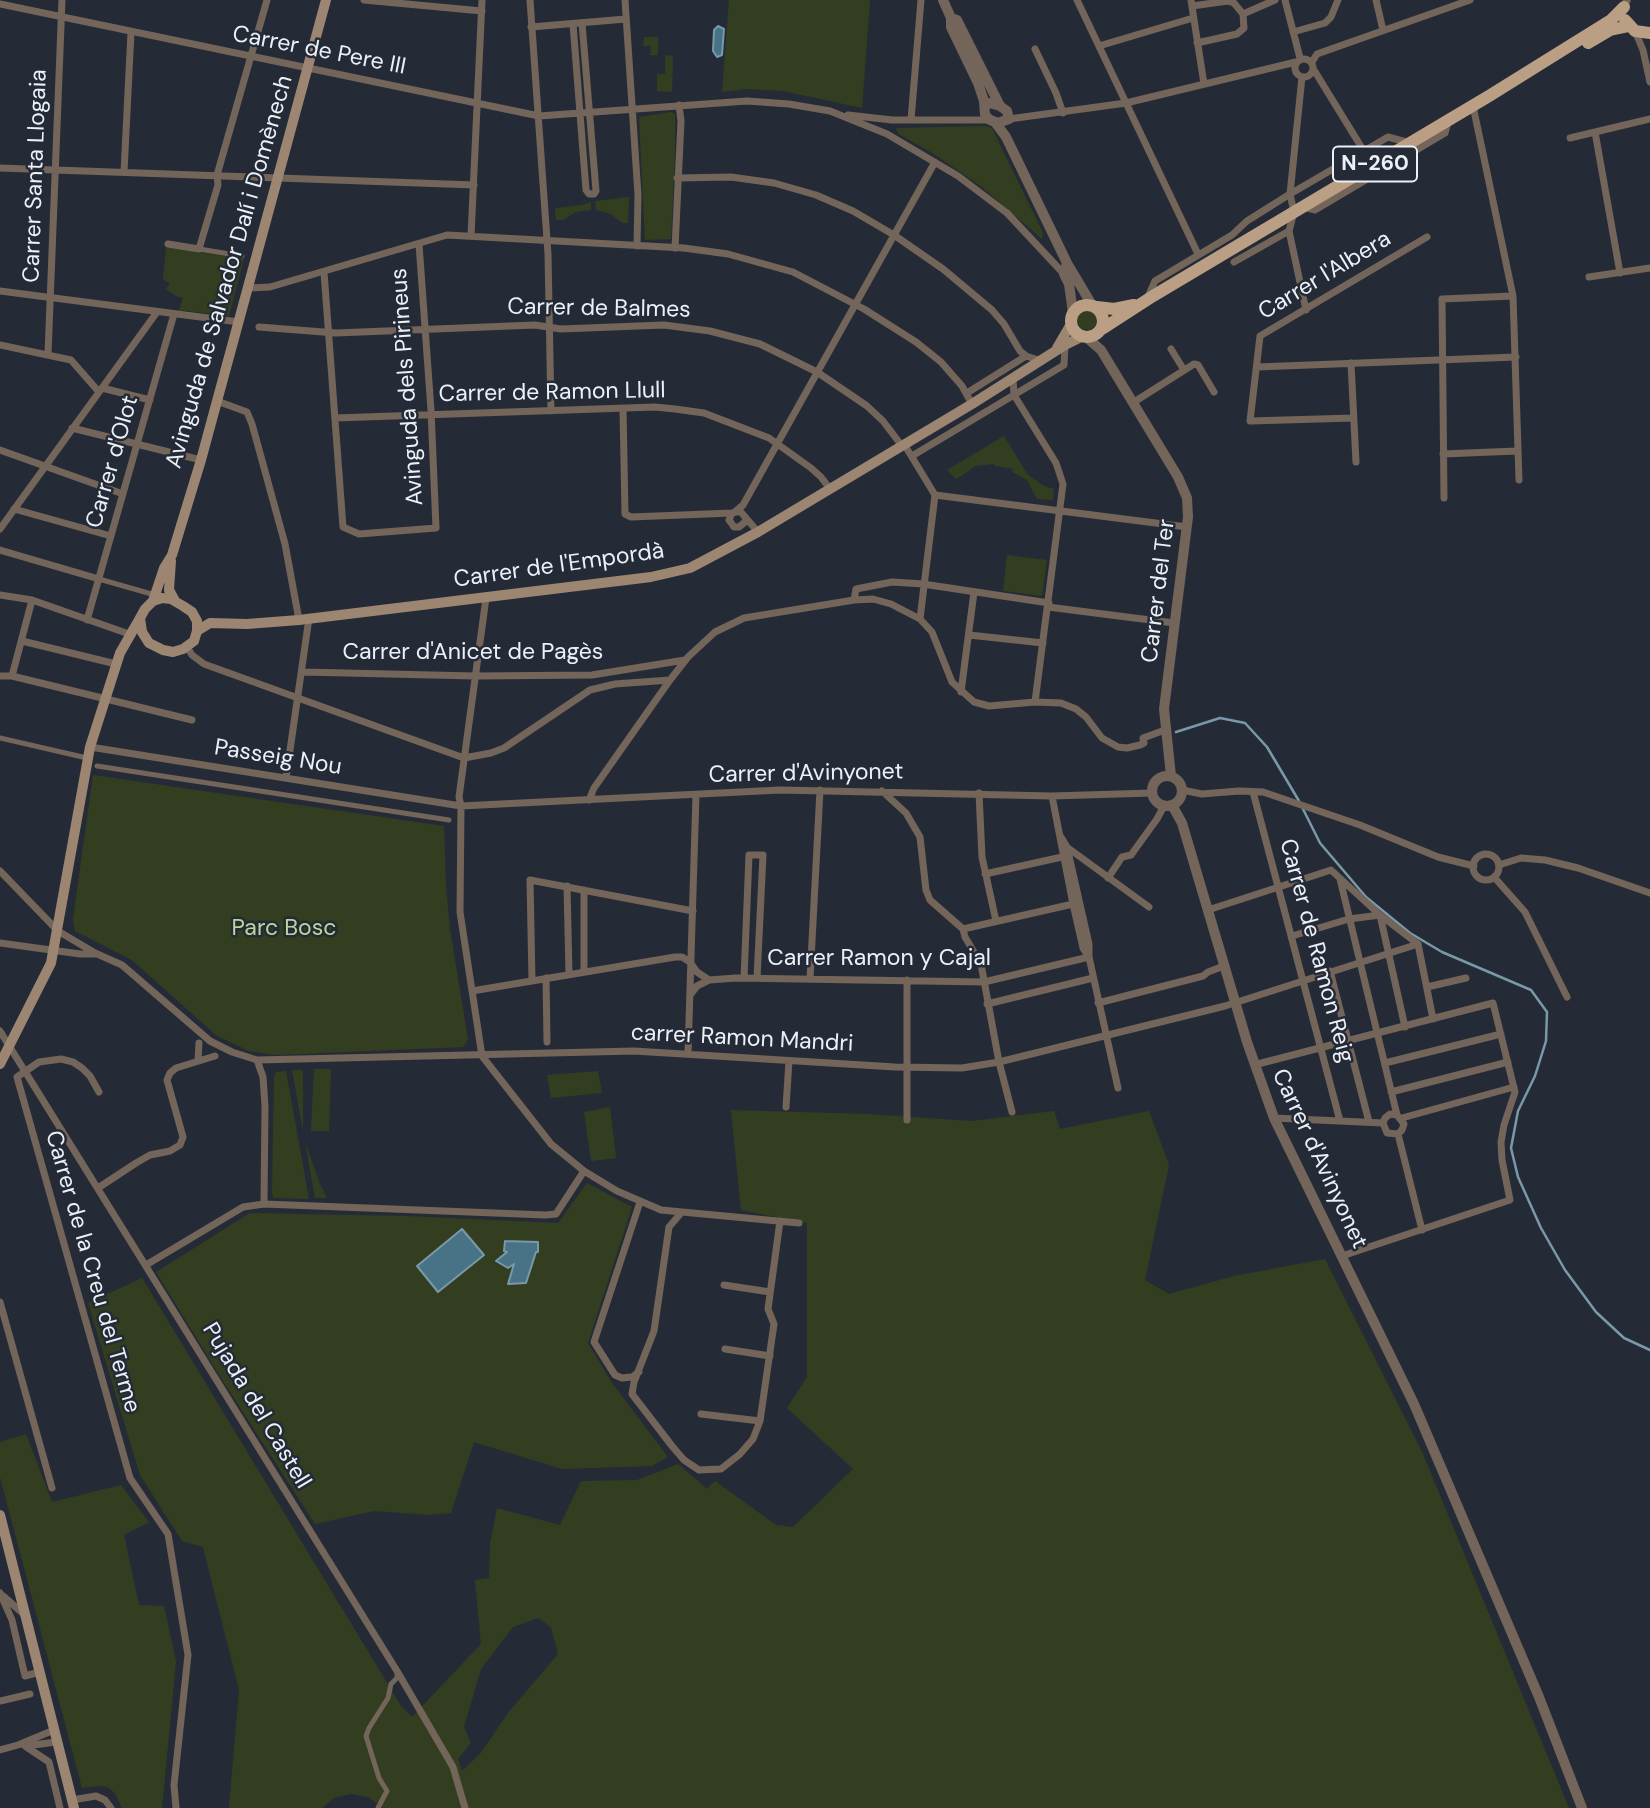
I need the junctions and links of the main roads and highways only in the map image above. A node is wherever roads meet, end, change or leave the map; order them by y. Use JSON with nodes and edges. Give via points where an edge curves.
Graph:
{"nodes":[{"id":1,"x":326,"y":0,"type":"edge"},
{"id":2,"x":1626,"y":2,"type":"edge"},
{"id":3,"x":1632,"y":29,"type":"junction"},
{"id":4,"x":1650,"y":34,"type":"edge"},
{"id":5,"x":1489,"y":96,"type":"junction"},
{"id":6,"x":1144,"y":301,"type":"junction"},
{"id":7,"x":1095,"y":306,"type":"junction"},
{"id":8,"x":1072,"y":318,"type":"junction"},
{"id":9,"x":1101,"y":330,"type":"junction"},
{"id":10,"x":1084,"y":337,"type":"junction"},
{"id":11,"x":1053,"y":353,"type":"junction"},
{"id":12,"x":172,"y":555,"type":"junction"},
{"id":13,"x":154,"y":598,"type":"junction"},
{"id":14,"x":175,"y":601,"type":"junction"},
{"id":15,"x":188,"y":609,"type":"junction"},
{"id":16,"x":140,"y":618,"type":"junction"},
{"id":17,"x":223,"y":622,"type":"junction"},
{"id":18,"x":198,"y":631,"type":"junction"},
{"id":19,"x":149,"y":643,"type":"junction"},
{"id":20,"x":122,"y":649,"type":"junction"},
{"id":21,"x":0,"y":1064,"type":"edge"},
{"id":22,"x":0,"y":1515,"type":"edge"},
{"id":23,"x":73,"y":1804,"type":"edge"}],
"edges":[{"from":1,"to":12,"type":"main road","name":"Avinguda de Salvador Dalí i Domènech"},
{"from":2,"to":3,"type":"main road","number":"N-260","via":[[1624,17]]},
{"from":2,"to":5,"type":"main road","number":"N-260","via":[[1611,20]]},
{"from":3,"to":4,"type":"main road","number":"N-260"},
{"from":3,"to":5,"type":"main road","number":"N-260","via":[[1610,30]]},
{"from":5,"to":6,"type":"main road","number":"N-260","via":[[1275,223],[1236,256]]},
{"from":6,"to":7,"type":"main road","number":"N-260","via":[[1114,309]]},
{"from":6,"to":9,"type":"main road","number":"N-260"},
{"from":7,"to":8,"type":"main road","number":"N-260","via":[[1081,305]]},
{"from":7,"to":9,"type":"main road","via":[[1103,316]]},
{"from":8,"to":10,"type":"main road","via":[[1074,331]]},
{"from":8,"to":11,"type":"main road","name":"Carrer de l'Empordà","number":"N-260"},
{"from":9,"to":10,"type":"main road","number":"N-260"},
{"from":10,"to":11,"type":"main road","name":"Carrer de l'Empordà","number":"N-260"},
{"from":11,"to":17,"type":"main road","name":"Carrer de l'Empordà","number":"N-260","via":[[758,532],[676,572],[304,619]]},
{"from":12,"to":13,"type":"main road"},
{"from":12,"to":14,"type":"main road","via":[[169,584]]},
{"from":13,"to":14,"type":"main road"},
{"from":13,"to":16,"type":"main road"},
{"from":14,"to":15,"type":"main road"},
{"from":15,"to":17,"type":"main road","number":"N-260"},
{"from":15,"to":18,"type":"main road"},
{"from":16,"to":19,"type":"main road"},
{"from":16,"to":20,"type":"main road"},
{"from":17,"to":18,"type":"main road","number":"N-260"},
{"from":18,"to":19,"type":"main road","via":[[187,647],[173,652]]},
{"from":19,"to":20,"type":"main road"},
{"from":20,"to":21,"type":"main road","via":[[89,752],[54,950],[46,976]]},
{"from":22,"to":23,"type":"main road"}]}
